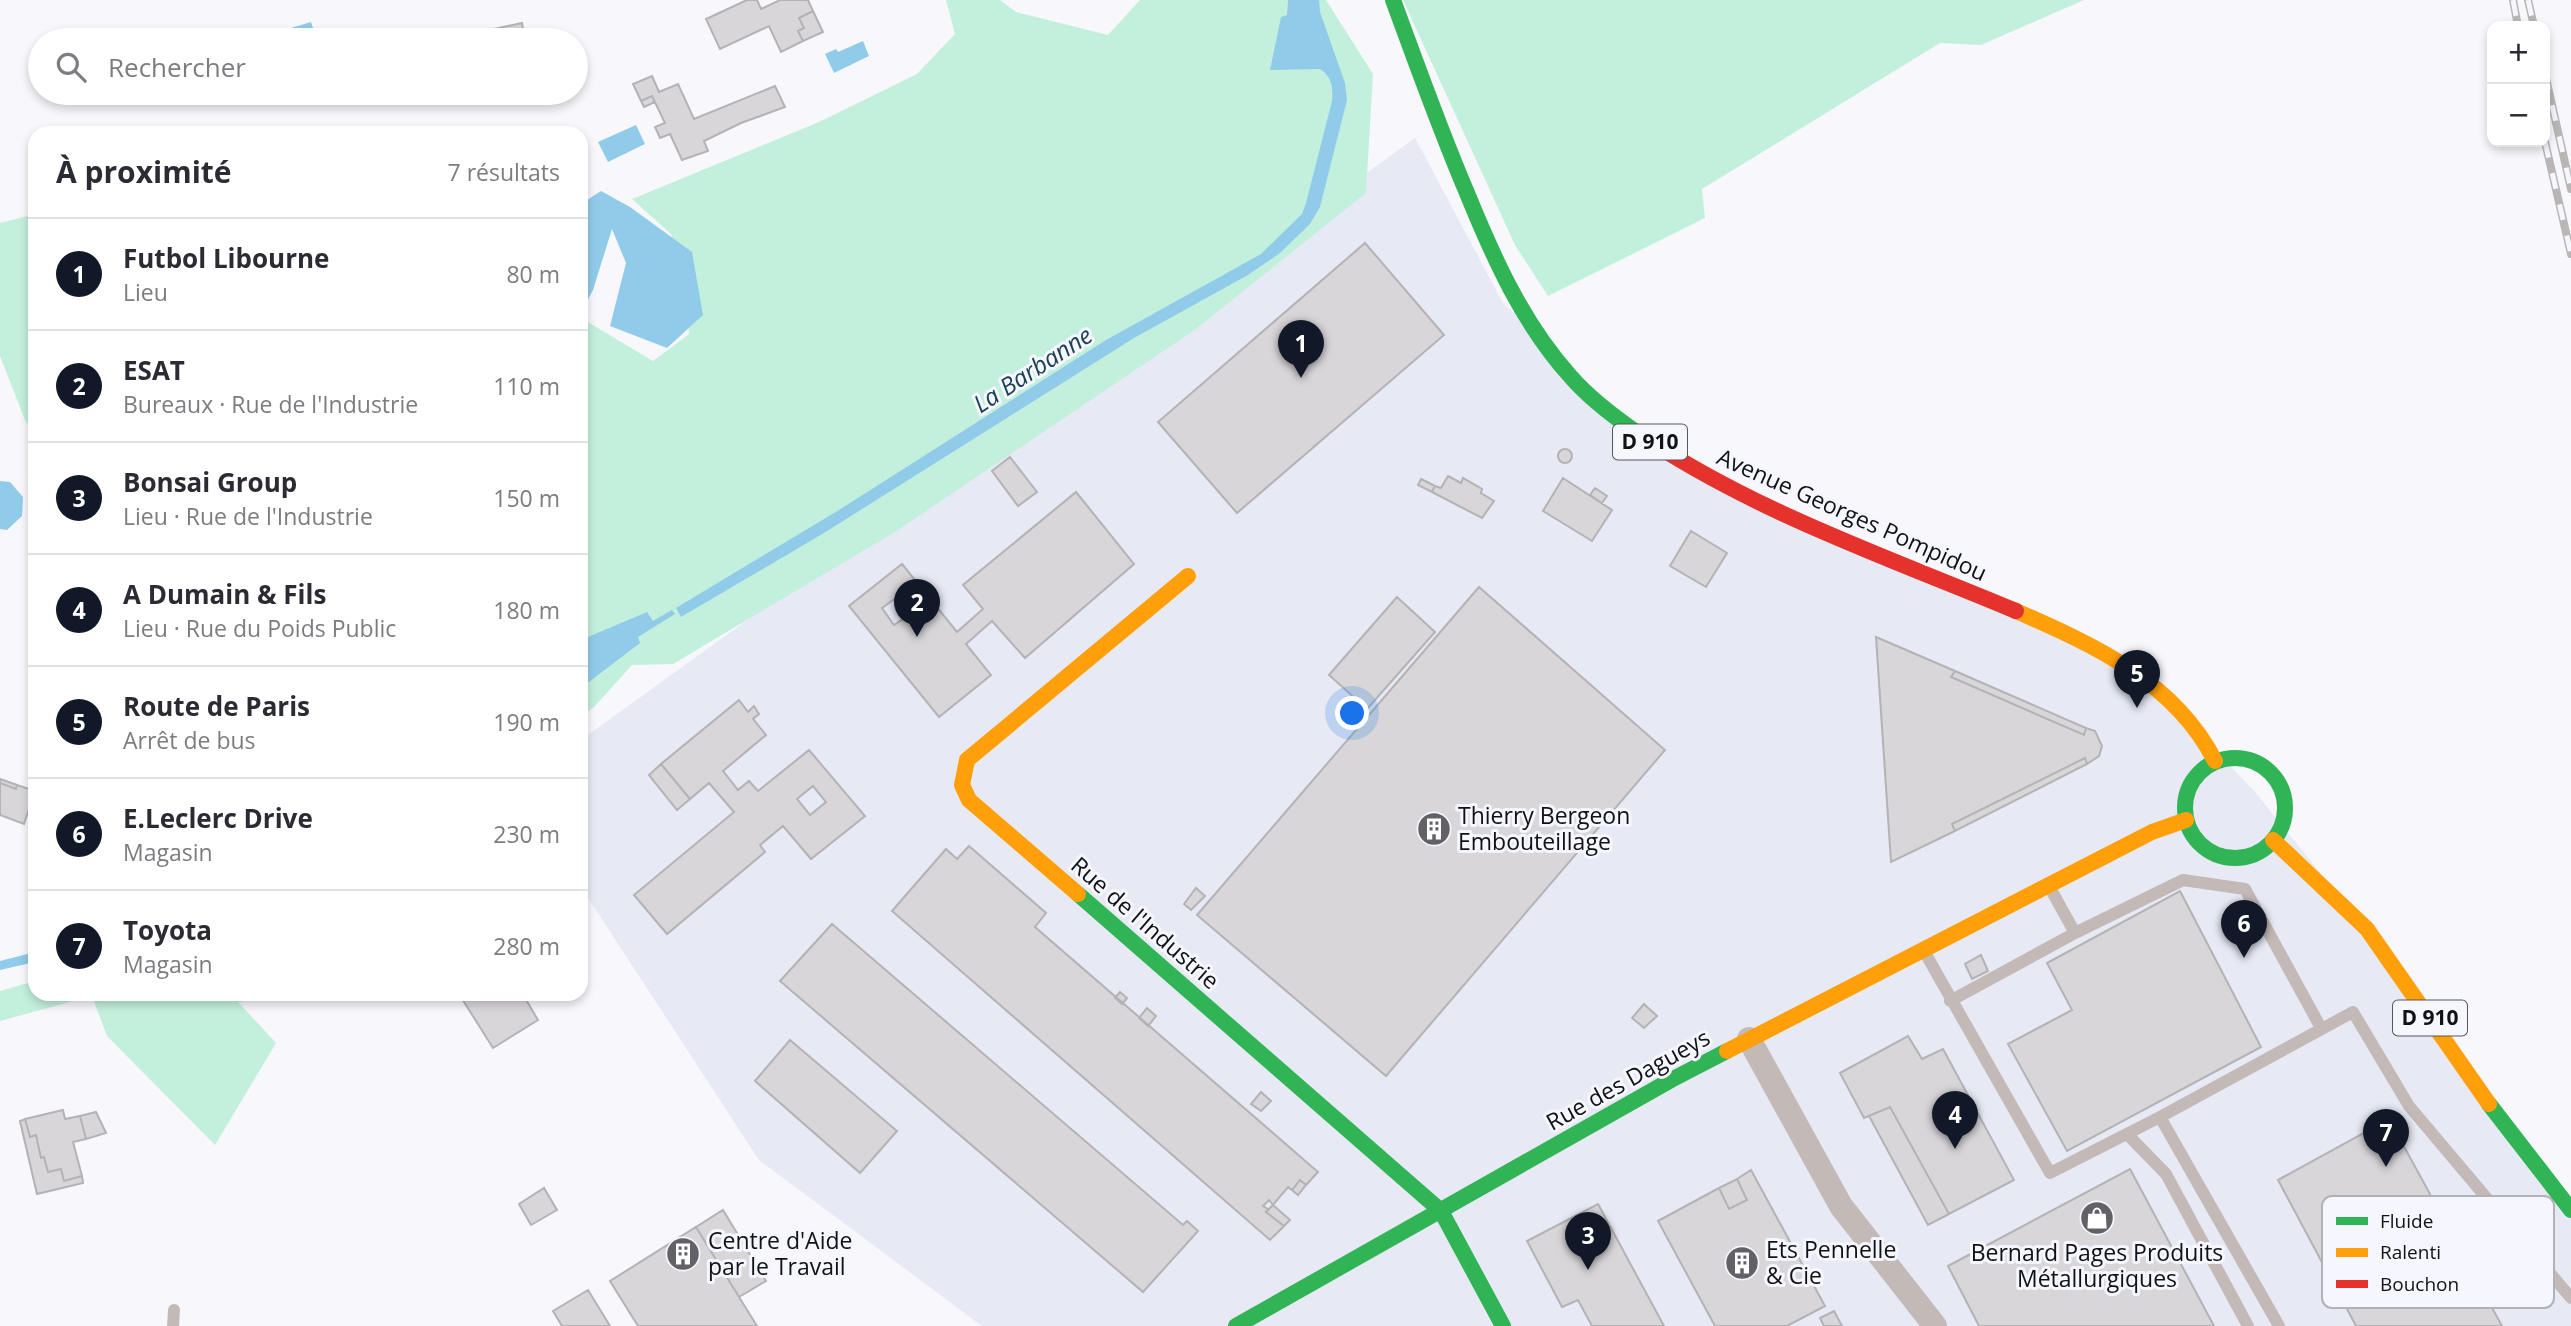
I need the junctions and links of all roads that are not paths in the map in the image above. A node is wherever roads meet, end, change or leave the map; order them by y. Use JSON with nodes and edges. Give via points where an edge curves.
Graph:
{"nodes":[{"id":1,"x":1393,"y":0,"type":"edge"},
{"id":2,"x":1188,"y":576,"type":"dead end"},
{"id":3,"x":2215,"y":761,"type":"junction"},
{"id":4,"x":2186,"y":820,"type":"junction"},
{"id":5,"x":2273,"y":840,"type":"junction"},
{"id":6,"x":2049,"y":885,"type":"junction"},
{"id":7,"x":2075,"y":933,"type":"junction"},
{"id":8,"x":1923,"y":950,"type":"junction"},
{"id":9,"x":1950,"y":1001,"type":"junction"},
{"id":10,"x":2321,"y":1028,"type":"junction"},
{"id":11,"x":1749,"y":1039,"type":"junction"},
{"id":12,"x":2160,"y":1117,"type":"junction"},
{"id":13,"x":2127,"y":1134,"type":"junction"},
{"id":14,"x":2485,"y":1196,"type":"edge"},
{"id":15,"x":2571,"y":1210,"type":"edge"},
{"id":16,"x":1441,"y":1212,"type":"junction"},
{"id":17,"x":2554,"y":1278,"type":"edge"},
{"id":18,"x":2571,"y":1298,"type":"edge"},
{"id":19,"x":174,"y":1310,"type":"dead end"},
{"id":20,"x":173,"y":1326,"type":"edge"},
{"id":21,"x":1236,"y":1326,"type":"edge"},
{"id":22,"x":1503,"y":1326,"type":"edge"},
{"id":23,"x":1936,"y":1326,"type":"edge"},
{"id":24,"x":2248,"y":1326,"type":"edge"},
{"id":25,"x":2279,"y":1326,"type":"edge"}],
"edges":[{"from":1,"to":3,"type":"street","name":"Avenue Georges Pompidou","number":"D 910","via":[[1491,254],[1528,323],[1572,379],[1624,425],[1746,498],[2029,617],[2104,654],[2147,680],[2175,704],[2193,723]]},
{"from":2,"to":16,"type":"street","name":"Rue de l'Industrie","via":[[967,760],[962,785],[969,800]]},
{"from":3,"to":4,"type":"street","via":[[2193,779],[2184,806]]},
{"from":3,"to":5,"type":"street","via":[[2249,759],[2276,777],[2286,809]]},
{"from":4,"to":5,"type":"street","via":[[2192,835],[2216,855],[2247,857]]},
{"from":4,"to":6,"type":"street","name":"Rue des Dagueys","via":[[2152,832]]},
{"from":5,"to":15,"type":"street","number":"D 910","via":[[2367,929],[2509,1132]]},
{"from":6,"to":7,"type":"lane"},
{"from":6,"to":8,"type":"street","name":"Rue des Dagueys"},
{"from":7,"to":9,"type":"lane"},
{"from":7,"to":10,"type":"lane","via":[[2183,880],[2245,889]]},
{"from":8,"to":9,"type":"lane"},
{"from":8,"to":11,"type":"street","name":"Rue des Dagueys"},
{"from":9,"to":13,"type":"lane","via":[[2050,1173]]},
{"from":10,"to":12,"type":"lane"},
{"from":10,"to":14,"type":"lane","via":[[2353,1013],[2409,1106]]},
{"from":11,"to":16,"type":"street","name":"Rue des Dagueys"},
{"from":11,"to":23,"type":"street","via":[[1841,1206]]},
{"from":12,"to":13,"type":"lane"},
{"from":12,"to":25,"type":"lane"},
{"from":13,"to":24,"type":"lane","via":[[2165,1174]]},
{"from":16,"to":21,"type":"street","name":"Rue des Dagueys"},
{"from":16,"to":22,"type":"street","name":"Rue de l'Industrie"},
{"from":17,"to":18,"type":"lane"},
{"from":19,"to":20,"type":"lane"}]}
